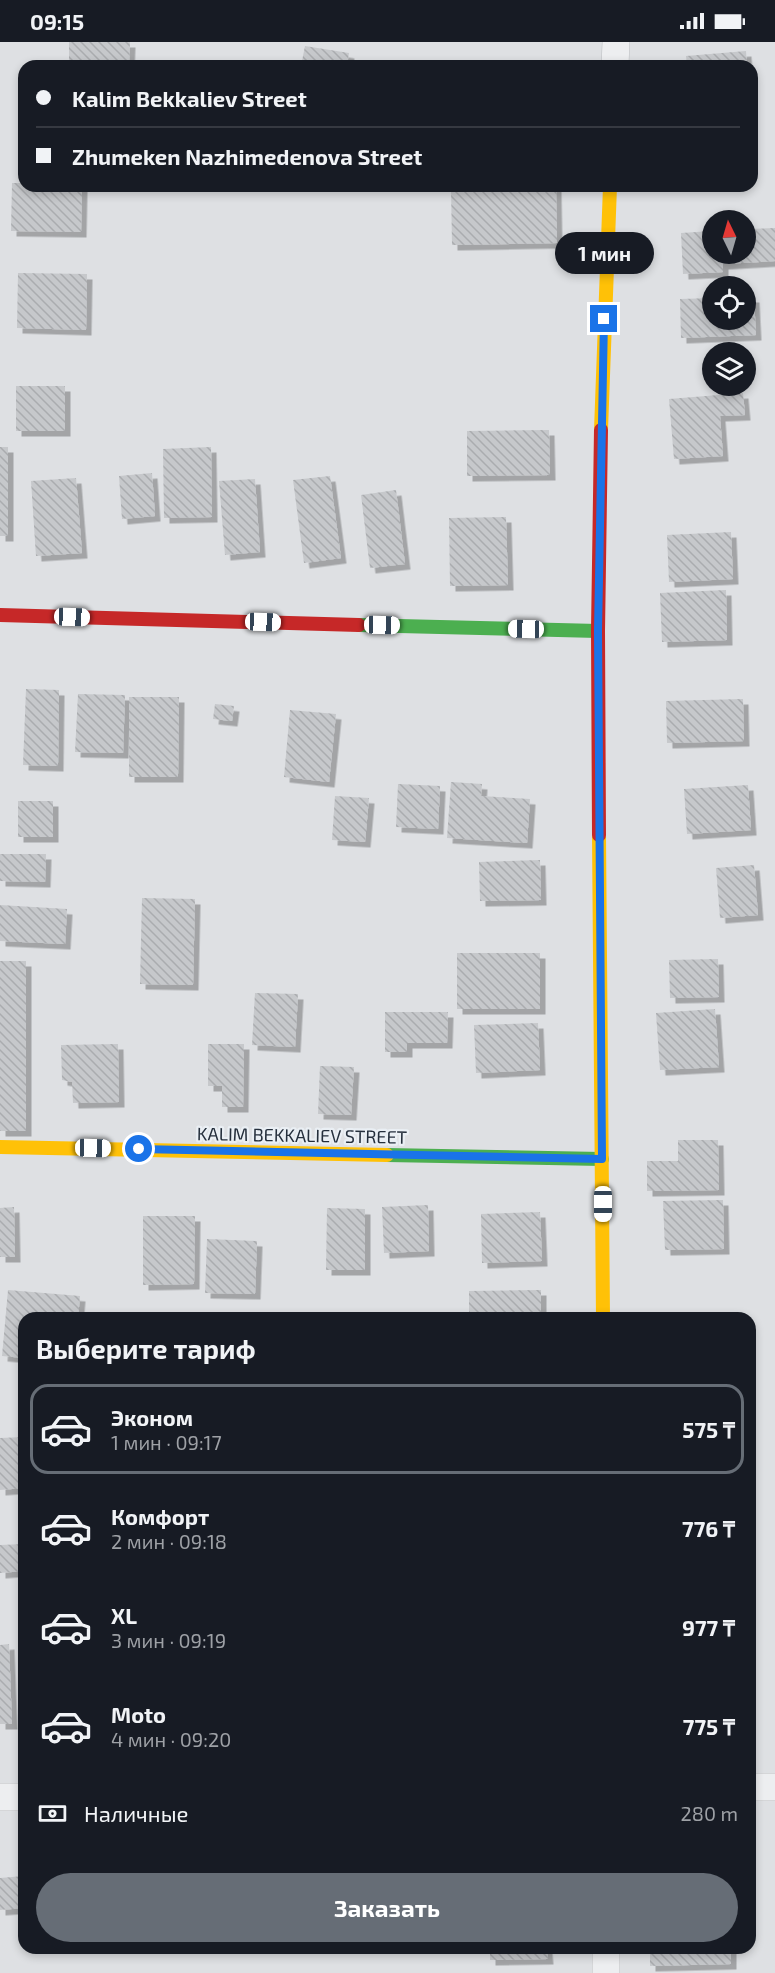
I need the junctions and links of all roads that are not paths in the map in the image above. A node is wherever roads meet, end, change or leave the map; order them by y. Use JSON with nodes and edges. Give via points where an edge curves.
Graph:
{"nodes":[{"id":1,"x":616,"y":42,"type":"edge"},
{"id":2,"x":615,"y":60,"type":"edge"},
{"id":3,"x":610,"y":192,"type":"edge"},
{"id":4,"x":0,"y":615,"type":"edge"},
{"id":5,"x":598,"y":631,"type":"junction"},
{"id":6,"x":0,"y":1147,"type":"edge"},
{"id":7,"x":602,"y":1159,"type":"junction"},
{"id":8,"x":603,"y":1312,"type":"edge"},
{"id":9,"x":756,"y":1787,"type":"edge"},
{"id":10,"x":775,"y":1787,"type":"edge"},
{"id":11,"x":0,"y":1797,"type":"edge"},
{"id":12,"x":18,"y":1797,"type":"edge"},
{"id":13,"x":606,"y":1954,"type":"edge"},
{"id":14,"x":606,"y":1973,"type":"edge"}],
"edges":[{"from":1,"to":2,"type":"street"},
{"from":3,"to":5,"type":"street","via":[[602,363]]},
{"from":4,"to":5,"type":"street"},
{"from":5,"to":7,"type":"street"},
{"from":6,"to":7,"type":"street","name":"KALIM BEKKALIEV STREET"},
{"from":7,"to":8,"type":"street"},
{"from":9,"to":10,"type":"street"},
{"from":11,"to":12,"type":"street"},
{"from":13,"to":14,"type":"street"}]}
